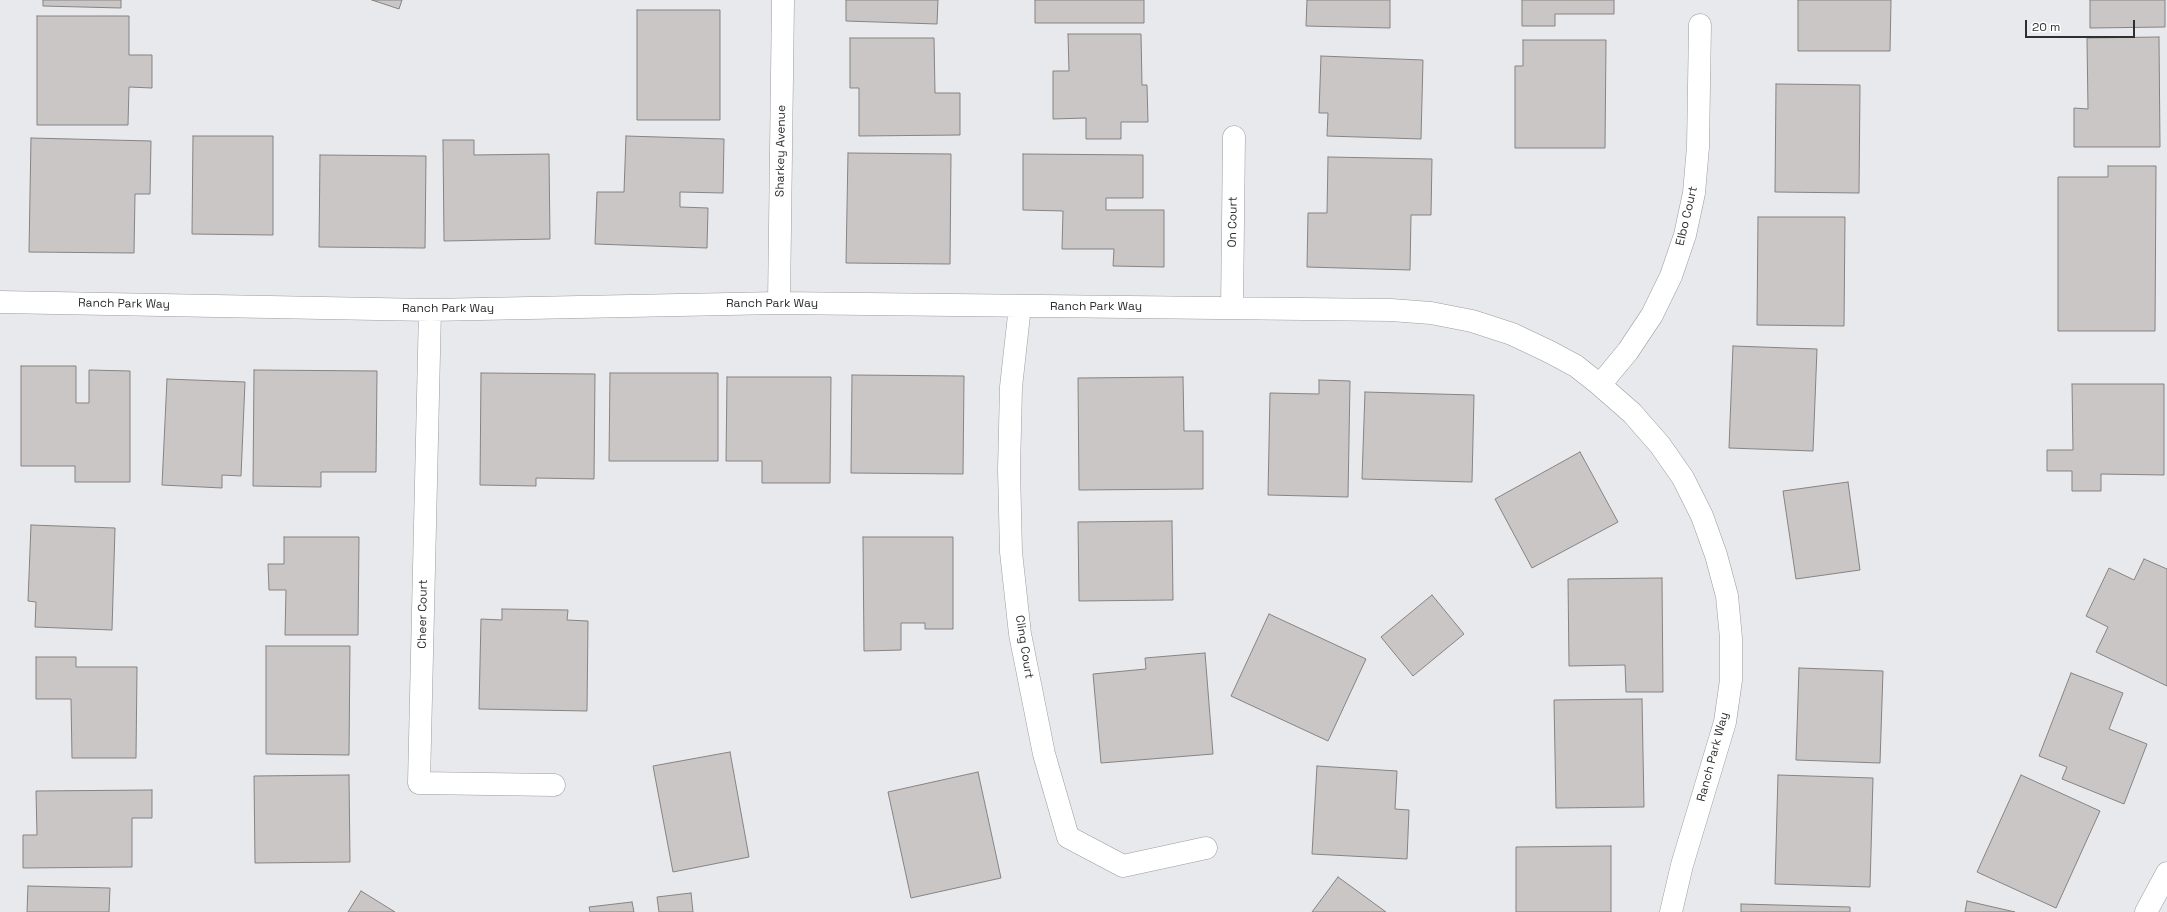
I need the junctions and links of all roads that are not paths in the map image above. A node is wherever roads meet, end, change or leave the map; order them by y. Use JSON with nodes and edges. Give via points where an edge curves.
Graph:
{"nodes":[{"id":1,"x":783,"y":0,"type":"edge"},
{"id":2,"x":1700,"y":25,"type":"dead end"},
{"id":3,"x":1234,"y":137,"type":"dead end"},
{"id":4,"x":0,"y":302,"type":"edge"},
{"id":5,"x":778,"y":303,"type":"junction"},
{"id":6,"x":1020,"y":306,"type":"junction"},
{"id":7,"x":1232,"y":308,"type":"junction"},
{"id":8,"x":430,"y":310,"type":"junction"},
{"id":9,"x":1600,"y":385,"type":"junction"},
{"id":10,"x":554,"y":785,"type":"dead end"},
{"id":11,"x":1206,"y":848,"type":"dead end"},
{"id":12,"x":2167,"y":873,"type":"edge"},
{"id":13,"x":1671,"y":912,"type":"edge"},
{"id":14,"x":2146,"y":912,"type":"edge"}],
"edges":[{"from":1,"to":5,"type":"street","name":"Sharkey Avenue"},
{"from":2,"to":9,"type":"street","name":"Elbo Court","via":[[1698,147],[1694,193],[1685,235],[1671,276],[1652,314],[1628,351]]},
{"from":3,"to":7,"type":"street","name":"On Court"},
{"from":4,"to":8,"type":"street","name":"Ranch Park Way"},
{"from":5,"to":6,"type":"street","name":"Ranch Park Way"},
{"from":5,"to":8,"type":"street","name":"Ranch Park Way"},
{"from":6,"to":7,"type":"street","name":"Ranch Park Way"},
{"from":6,"to":11,"type":"street","name":"Cling Court","via":[[1011,387],[1011,552],[1020,634],[1041,739],[1068,837],[1123,866]]},
{"from":7,"to":9,"type":"street","name":"Ranch Park Way","via":[[1431,313],[1512,334],[1576,366]]},
{"from":8,"to":10,"type":"street","name":"Cheer Court","via":[[420,783]]},
{"from":9,"to":13,"type":"street","name":"Ranch Park Way","via":[[1632,413],[1660,445],[1683,478],[1702,516],[1727,596],[1731,673],[1725,722],[1682,865]]},
{"from":12,"to":14,"type":"street"}]}
